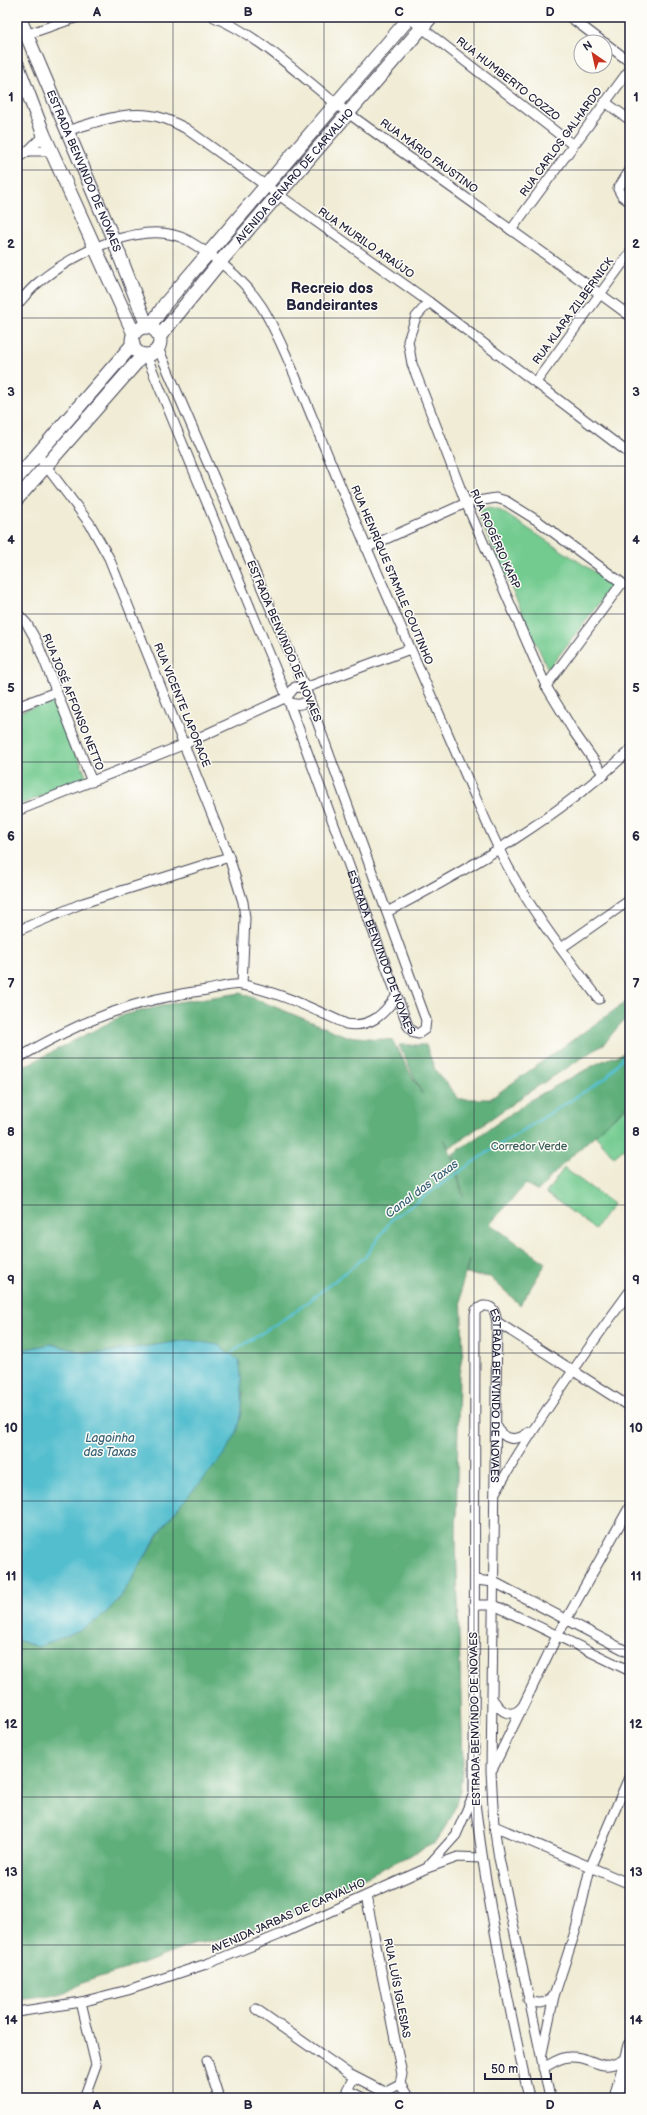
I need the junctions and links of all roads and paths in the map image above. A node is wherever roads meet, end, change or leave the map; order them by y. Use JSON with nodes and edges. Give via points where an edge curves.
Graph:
{"nodes":[{"id":1,"x":19,"y":17,"type":"edge"},
{"id":2,"x":78,"y":17,"type":"edge"},
{"id":3,"x":215,"y":17,"type":"edge"},
{"id":4,"x":409,"y":17,"type":"edge"},
{"id":5,"x":431,"y":17,"type":"edge"},
{"id":6,"x":570,"y":17,"type":"edge"},
{"id":7,"x":422,"y":28,"type":"junction"},
{"id":8,"x":592,"y":34,"type":"edge"},
{"id":9,"x":25,"y":35,"type":"junction"},
{"id":10,"x":613,"y":50,"type":"edge"},
{"id":11,"x":630,"y":62,"type":"edge"},
{"id":12,"x":17,"y":64,"type":"edge"},
{"id":13,"x":630,"y":69,"type":"edge"},
{"id":14,"x":605,"y":102,"type":"junction"},
{"id":15,"x":336,"y":104,"type":"junction"},
{"id":16,"x":348,"y":113,"type":"junction"},
{"id":17,"x":630,"y":120,"type":"edge"},
{"id":18,"x":66,"y":131,"type":"junction"},
{"id":19,"x":44,"y":135,"type":"junction"},
{"id":20,"x":573,"y":145,"type":"junction"},
{"id":21,"x":28,"y":151,"type":"junction"},
{"id":22,"x":51,"y":151,"type":"junction"},
{"id":23,"x":17,"y":158,"type":"edge"},
{"id":24,"x":630,"y":170,"type":"edge"},
{"id":25,"x":266,"y":186,"type":"junction"},
{"id":26,"x":278,"y":195,"type":"junction"},
{"id":27,"x":630,"y":202,"type":"edge"},
{"id":28,"x":511,"y":230,"type":"junction"},
{"id":29,"x":114,"y":241,"type":"junction"},
{"id":30,"x":95,"y":248,"type":"junction"},
{"id":31,"x":630,"y":253,"type":"edge"},
{"id":32,"x":208,"y":254,"type":"junction"},
{"id":33,"x":220,"y":262,"type":"junction"},
{"id":34,"x":601,"y":295,"type":"junction"},
{"id":35,"x":429,"y":302,"type":"junction"},
{"id":36,"x":17,"y":305,"type":"edge"},
{"id":37,"x":630,"y":316,"type":"edge"},
{"id":38,"x":154,"y":334,"type":"junction"},
{"id":39,"x":133,"y":339,"type":"junction"},
{"id":40,"x":144,"y":355,"type":"junction"},
{"id":41,"x":536,"y":382,"type":"junction"},
{"id":42,"x":37,"y":454,"type":"junction"},
{"id":43,"x":630,"y":454,"type":"edge"},
{"id":44,"x":46,"y":466,"type":"junction"},
{"id":45,"x":17,"y":478,"type":"edge"},
{"id":46,"x":17,"y":499,"type":"edge"},
{"id":47,"x":466,"y":504,"type":"junction"},
{"id":48,"x":366,"y":548,"type":"junction"},
{"id":49,"x":622,"y":583,"type":"junction"},
{"id":50,"x":630,"y":588,"type":"edge"},
{"id":51,"x":17,"y":613,"type":"edge"},
{"id":52,"x":410,"y":649,"type":"junction"},
{"id":53,"x":546,"y":686,"type":"junction"},
{"id":54,"x":305,"y":688,"type":"junction"},
{"id":55,"x":56,"y":692,"type":"junction"},
{"id":56,"x":309,"y":698,"type":"junction"},
{"id":57,"x":288,"y":700,"type":"junction"},
{"id":58,"x":17,"y":707,"type":"edge"},
{"id":59,"x":185,"y":744,"type":"junction"},
{"id":60,"x":630,"y":750,"type":"edge"},
{"id":61,"x":604,"y":775,"type":"junction"},
{"id":62,"x":92,"y":782,"type":"junction"},
{"id":63,"x":17,"y":811,"type":"edge"},
{"id":64,"x":498,"y":848,"type":"junction"},
{"id":65,"x":229,"y":857,"type":"junction"},
{"id":66,"x":630,"y":900,"type":"edge"},
{"id":67,"x":387,"y":912,"type":"junction"},
{"id":68,"x":17,"y":931,"type":"edge"},
{"id":69,"x":560,"y":948,"type":"junction"},
{"id":70,"x":242,"y":985,"type":"junction"},
{"id":71,"x":396,"y":996,"type":"junction"},
{"id":72,"x":599,"y":999,"type":"dead end"},
{"id":73,"x":17,"y":1059,"type":"edge"},
{"id":74,"x":630,"y":1291,"type":"edge"},
{"id":75,"x":497,"y":1322,"type":"junction"},
{"id":76,"x":572,"y":1370,"type":"junction"},
{"id":77,"x":630,"y":1406,"type":"edge"},
{"id":78,"x":496,"y":1425,"type":"junction"},
{"id":79,"x":531,"y":1432,"type":"junction"},
{"id":80,"x":495,"y":1492,"type":"junction"},
{"id":81,"x":630,"y":1506,"type":"edge"},
{"id":82,"x":475,"y":1580,"type":"junction"},
{"id":83,"x":494,"y":1582,"type":"junction"},
{"id":84,"x":474,"y":1605,"type":"junction"},
{"id":85,"x":494,"y":1606,"type":"junction"},
{"id":86,"x":566,"y":1620,"type":"junction"},
{"id":87,"x":557,"y":1636,"type":"junction"},
{"id":88,"x":630,"y":1653,"type":"edge"},
{"id":89,"x":630,"y":1671,"type":"edge"},
{"id":90,"x":494,"y":1701,"type":"junction"},
{"id":91,"x":523,"y":1706,"type":"junction"},
{"id":92,"x":491,"y":1771,"type":"junction"},
{"id":93,"x":630,"y":1775,"type":"edge"},
{"id":94,"x":474,"y":1794,"type":"junction"},
{"id":95,"x":494,"y":1826,"type":"junction"},
{"id":96,"x":481,"y":1858,"type":"junction"},
{"id":97,"x":427,"y":1868,"type":"junction"},
{"id":98,"x":590,"y":1868,"type":"junction"},
{"id":99,"x":630,"y":1884,"type":"edge"},
{"id":100,"x":366,"y":1896,"type":"junction"},
{"id":101,"x":554,"y":1996,"type":"junction"},
{"id":102,"x":528,"y":2000,"type":"junction"},
{"id":103,"x":81,"y":2002,"type":"junction"},
{"id":104,"x":256,"y":2009,"type":"dead end"},
{"id":105,"x":17,"y":2012,"type":"edge"},
{"id":106,"x":630,"y":2045,"type":"edge"},
{"id":107,"x":541,"y":2057,"type":"junction"},
{"id":108,"x":626,"y":2058,"type":"junction"},
{"id":109,"x":207,"y":2060,"type":"dead end"},
{"id":110,"x":543,"y":2068,"type":"junction"},
{"id":111,"x":354,"y":2077,"type":"junction"},
{"id":112,"x":400,"y":2084,"type":"junction"},
{"id":113,"x":382,"y":2095,"type":"edge"},
{"id":114,"x":84,"y":2098,"type":"edge"},
{"id":115,"x":219,"y":2098,"type":"edge"},
{"id":116,"x":363,"y":2098,"type":"edge"},
{"id":117,"x":409,"y":2098,"type":"edge"},
{"id":118,"x":529,"y":2098,"type":"edge"},
{"id":119,"x":550,"y":2098,"type":"edge"},
{"id":120,"x":616,"y":2098,"type":"edge"}],
"edges":[{"from":1,"to":9,"type":"street","name":"ESTRADA BENVINDO DE NOVAES"},
{"from":2,"to":9,"type":"street"},
{"from":3,"to":15,"type":"street","name":"RUA MÁRIO FAUSTINO","via":[[259,44]]},
{"from":4,"to":7,"type":"street","name":"RUA HUMBERTO COZZO"},
{"from":4,"to":15,"type":"street","name":"AVENIDA GENARO DE CARVALHO"},
{"from":5,"to":7,"type":"street","name":"AVENIDA GENARO DE CARVALHO"},
{"from":6,"to":8,"type":"street"},
{"from":7,"to":16,"type":"street","name":"AVENIDA GENARO DE CARVALHO"},
{"from":7,"to":20,"type":"street","name":"RUA HUMBERTO COZZO"},
{"from":9,"to":18,"type":"street","name":"ESTRADA BENVINDO DE NOVAES"},
{"from":10,"to":11,"type":"street"},
{"from":12,"to":19,"type":"street","name":"ESTRADA BENVINDO DE NOVAES"},
{"from":13,"to":14,"type":"street","name":"RUA CARLOS GALHARDO"},
{"from":14,"to":17,"type":"street"},
{"from":14,"to":20,"type":"street","name":"RUA CARLOS GALHARDO"},
{"from":15,"to":16,"type":"street","name":"RUA MÁRIO FAUSTINO"},
{"from":15,"to":25,"type":"street","name":"AVENIDA GENARO DE CARVALHO"},
{"from":16,"to":26,"type":"street","name":"AVENIDA GENARO DE CARVALHO"},
{"from":16,"to":28,"type":"street","name":"RUA MÁRIO FAUSTINO"},
{"from":18,"to":25,"type":"street","name":"RUA MURILO ARAÚJO","via":[[129,115],[145,114],[163,118],[185,128]]},
{"from":18,"to":29,"type":"street","name":"ESTRADA BENVINDO DE NOVAES"},
{"from":19,"to":21,"type":"street"},
{"from":19,"to":22,"type":"street","name":"ESTRADA BENVINDO DE NOVAES"},
{"from":20,"to":28,"type":"street","name":"RUA CARLOS GALHARDO"},
{"from":21,"to":22,"type":"street"},
{"from":21,"to":23,"type":"street"},
{"from":22,"to":30,"type":"street","name":"ESTRADA BENVINDO DE NOVAES"},
{"from":24,"to":27,"type":"street","via":[[618,189]]},
{"from":25,"to":26,"type":"street","name":"RUA MURILO ARAÚJO"},
{"from":25,"to":32,"type":"street","name":"AVENIDA GENARO DE CARVALHO"},
{"from":26,"to":33,"type":"street","name":"AVENIDA GENARO DE CARVALHO"},
{"from":26,"to":35,"type":"street","name":"RUA MURILO ARAÚJO"},
{"from":28,"to":34,"type":"street","name":"RUA MÁRIO FAUSTINO"},
{"from":29,"to":30,"type":"street","name":"RUA HENRIQUE STAMILE COUTINHO"},
{"from":29,"to":32,"type":"street","name":"RUA HENRIQUE STAMILE COUTINHO","via":[[135,235],[164,232],[186,240]]},
{"from":29,"to":38,"type":"street","name":"ESTRADA BENVINDO DE NOVAES"},
{"from":30,"to":36,"type":"street","name":"RUA HENRIQUE STAMILE COUTINHO","via":[[39,282]]},
{"from":30,"to":39,"type":"street","name":"ESTRADA BENVINDO DE NOVAES"},
{"from":31,"to":34,"type":"street","name":"RUA KLARA ZILBERNICK"},
{"from":32,"to":33,"type":"street","name":"RUA HENRIQUE STAMILE COUTINHO"},
{"from":32,"to":38,"type":"street","name":"AVENIDA GENARO DE CARVALHO","via":[[165,304]]},
{"from":33,"to":38,"type":"street","name":"AVENIDA GENARO DE CARVALHO"},
{"from":33,"to":48,"type":"street","name":"RUA HENRIQUE STAMILE COUTINHO","via":[[250,291],[272,325]]},
{"from":34,"to":37,"type":"street","name":"RUA MÁRIO FAUSTINO"},
{"from":34,"to":41,"type":"street","name":"RUA KLARA ZILBERNICK"},
{"from":35,"to":41,"type":"street","name":"RUA MURILO ARAÚJO"},
{"from":35,"to":47,"type":"street","name":"RUA ROGÉRIO KARP","via":[[416,317],[408,342],[412,364]]},
{"from":38,"to":39,"type":"street","via":[[139,329]]},
{"from":38,"to":40,"type":"street","via":[[154,353]]},
{"from":38,"to":54,"type":"street","name":"ESTRADA BENVINDO DE NOVAES"},
{"from":39,"to":40,"type":"street","via":[[138,352]]},
{"from":39,"to":42,"type":"street"},
{"from":40,"to":44,"type":"street"},
{"from":40,"to":57,"type":"street","name":"ESTRADA BENVINDO DE NOVAES"},
{"from":41,"to":43,"type":"street","name":"RUA MURILO ARAÚJO"},
{"from":42,"to":44,"type":"street","name":"RUA VICENTE LAPORACE"},
{"from":42,"to":45,"type":"street"},
{"from":44,"to":46,"type":"street"},
{"from":44,"to":59,"type":"street","name":"RUA VICENTE LAPORACE","via":[[90,524],[109,558]]},
{"from":47,"to":48,"type":"street"},
{"from":47,"to":49,"type":"street","via":[[487,498],[506,501],[538,521]]},
{"from":47,"to":53,"type":"street","name":"RUA ROGÉRIO KARP"},
{"from":48,"to":52,"type":"street","name":"RUA HENRIQUE STAMILE COUTINHO"},
{"from":49,"to":50,"type":"street"},
{"from":49,"to":53,"type":"street"},
{"from":51,"to":55,"type":"street","name":"RUA JOSÉ AFFONSO NETTO","via":[[37,642]]},
{"from":52,"to":54,"type":"street"},
{"from":52,"to":64,"type":"street","name":"RUA HENRIQUE STAMILE COUTINHO"},
{"from":53,"to":61,"type":"street","name":"RUA ROGÉRIO KARP"},
{"from":54,"to":56,"type":"street","name":"ESTRADA BENVINDO DE NOVAES"},
{"from":54,"to":57,"type":"street","via":[[295,687]]},
{"from":55,"to":58,"type":"street"},
{"from":55,"to":62,"type":"street","name":"RUA JOSÉ AFFONSO NETTO"},
{"from":56,"to":57,"type":"street","via":[[298,705]]},
{"from":56,"to":67,"type":"street","name":"ESTRADA BENVINDO DE NOVAES"},
{"from":57,"to":59,"type":"street"},
{"from":57,"to":71,"type":"street","name":"ESTRADA BENVINDO DE NOVAES"},
{"from":59,"to":62,"type":"street"},
{"from":59,"to":65,"type":"street","name":"RUA VICENTE LAPORACE"},
{"from":60,"to":61,"type":"street"},
{"from":61,"to":64,"type":"street"},
{"from":62,"to":63,"type":"street"},
{"from":64,"to":67,"type":"street","via":[[459,874]]},
{"from":64,"to":69,"type":"street","name":"RUA HENRIQUE STAMILE COUTINHO"},
{"from":65,"to":68,"type":"street","via":[[83,903]]},
{"from":65,"to":70,"type":"street","name":"RUA VICENTE LAPORACE","via":[[243,902],[245,918]]},
{"from":66,"to":69,"type":"street"},
{"from":67,"to":71,"type":"street","name":"ESTRADA BENVINDO DE NOVAES","via":[[426,1020],[422,1033],[410,1031]]},
{"from":69,"to":72,"type":"street","name":"RUA HENRIQUE STAMILE COUTINHO"},
{"from":70,"to":71,"type":"street","via":[[275,994],[354,1025],[370,1022],[378,1017]]},
{"from":70,"to":73,"type":"street","via":[[145,1001],[112,1011],[65,1032]]},
{"from":74,"to":76,"type":"street"},
{"from":75,"to":76,"type":"street"},
{"from":75,"to":78,"type":"street","name":"ESTRADA BENVINDO DE NOVAES"},
{"from":75,"to":82,"type":"street","name":"ESTRADA BENVINDO DE NOVAES","via":[[491,1307],[483,1306],[476,1310]]},
{"from":76,"to":77,"type":"street"},
{"from":76,"to":79,"type":"street"},
{"from":78,"to":79,"type":"street","via":[[503,1436],[510,1440],[517,1440]]},
{"from":78,"to":80,"type":"street","name":"ESTRADA BENVINDO DE NOVAES"},
{"from":79,"to":80,"type":"street"},
{"from":80,"to":83,"type":"street","name":"ESTRADA BENVINDO DE NOVAES"},
{"from":81,"to":86,"type":"street"},
{"from":82,"to":83,"type":"street"},
{"from":82,"to":84,"type":"street","name":"ESTRADA BENVINDO DE NOVAES"},
{"from":83,"to":85,"type":"street","name":"ESTRADA BENVINDO DE NOVAES"},
{"from":83,"to":86,"type":"street"},
{"from":84,"to":85,"type":"street"},
{"from":84,"to":94,"type":"street","name":"ESTRADA BENVINDO DE NOVAES"},
{"from":85,"to":87,"type":"street"},
{"from":85,"to":90,"type":"street","name":"ESTRADA BENVINDO DE NOVAES"},
{"from":86,"to":87,"type":"street"},
{"from":86,"to":88,"type":"street"},
{"from":87,"to":89,"type":"street"},
{"from":87,"to":91,"type":"street"},
{"from":90,"to":91,"type":"street","via":[[499,1709],[511,1714],[518,1712]]},
{"from":90,"to":92,"type":"street","name":"ESTRADA BENVINDO DE NOVAES"},
{"from":91,"to":92,"type":"street"},
{"from":92,"to":95,"type":"street","name":"ESTRADA BENVINDO DE NOVAES"},
{"from":93,"to":98,"type":"street"},
{"from":94,"to":96,"type":"street","name":"ESTRADA BENVINDO DE NOVAES"},
{"from":94,"to":97,"type":"street","name":"AVENIDA JARBAS DE CARVALHO","via":[[456,1835]]},
{"from":95,"to":98,"type":"street"},
{"from":95,"to":102,"type":"street","name":"ESTRADA BENVINDO DE NOVAES"},
{"from":96,"to":97,"type":"street","name":"AVENIDA JARBAS DE CARVALHO","via":[[458,1857]]},
{"from":96,"to":118,"type":"street","name":"ESTRADA BENVINDO DE NOVAES"},
{"from":97,"to":100,"type":"street","name":"AVENIDA JARBAS DE CARVALHO"},
{"from":98,"to":99,"type":"street"},
{"from":98,"to":101,"type":"street","via":[[576,1929]]},
{"from":100,"to":103,"type":"street","name":"AVENIDA JARBAS DE CARVALHO","via":[[209,1964]]},
{"from":100,"to":112,"type":"street","name":"RUA LUÍS IGLESIAS","via":[[402,2074]]},
{"from":101,"to":102,"type":"street","via":[[538,2004]]},
{"from":101,"to":107,"type":"street"},
{"from":102,"to":107,"type":"street","name":"ESTRADA BENVINDO DE NOVAES"},
{"from":103,"to":105,"type":"street","name":"AVENIDA JARBAS DE CARVALHO"},
{"from":103,"to":114,"type":"street","via":[[96,2066]]},
{"from":104,"to":111,"type":"street"},
{"from":106,"to":108,"type":"street"},
{"from":107,"to":110,"type":"street","name":"ESTRADA BENVINDO DE NOVAES"},
{"from":108,"to":110,"type":"street","via":[[606,2066],[567,2057]]},
{"from":108,"to":120,"type":"street"},
{"from":109,"to":115,"type":"street"},
{"from":110,"to":119,"type":"street","name":"ESTRADA BENVINDO DE NOVAES"},
{"from":111,"to":113,"type":"street"},
{"from":111,"to":116,"type":"street","via":[[347,2090]]},
{"from":112,"to":113,"type":"street"},
{"from":112,"to":117,"type":"street"}]}
